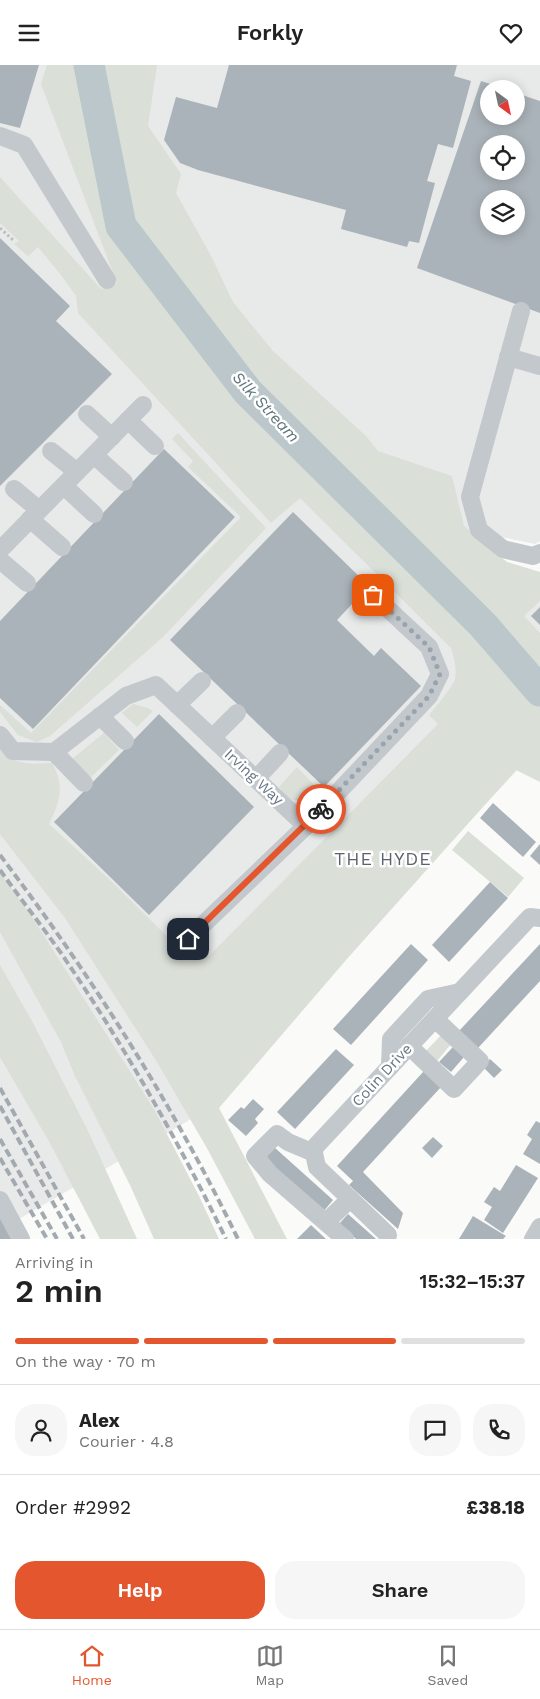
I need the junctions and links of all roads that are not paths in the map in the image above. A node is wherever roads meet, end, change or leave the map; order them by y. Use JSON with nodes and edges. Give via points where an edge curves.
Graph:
{"nodes":[{"id":1,"x":0,"y":136,"type":"edge"},
{"id":2,"x":107,"y":279,"type":"dead end"},
{"id":3,"x":521,"y":311,"type":"dead end"},
{"id":4,"x":508,"y":357,"type":"junction"},
{"id":5,"x":540,"y":366,"type":"edge"},
{"id":6,"x":143,"y":405,"type":"dead end"},
{"id":7,"x":87,"y":415,"type":"dead end"},
{"id":8,"x":128,"y":420,"type":"junction"},
{"id":9,"x":112,"y":437,"type":"junction"},
{"id":10,"x":155,"y":446,"type":"dead end"},
{"id":11,"x":51,"y":451,"type":"dead end"},
{"id":12,"x":94,"y":455,"type":"junction"},
{"id":13,"x":77,"y":472,"type":"junction"},
{"id":14,"x":124,"y":483,"type":"dead end"},
{"id":15,"x":64,"y":486,"type":"junction"},
{"id":16,"x":14,"y":489,"type":"dead end"},
{"id":17,"x":94,"y":514,"type":"dead end"},
{"id":18,"x":35,"y":515,"type":"junction"},
{"id":19,"x":62,"y":547,"type":"dead end"},
{"id":20,"x":1,"y":549,"type":"edge"},
{"id":21,"x":540,"y":553,"type":"edge"},
{"id":22,"x":27,"y":583,"type":"dead end"},
{"id":23,"x":373,"y":595,"type":"dead end"},
{"id":24,"x":202,"y":681,"type":"dead end"},
{"id":25,"x":177,"y":705,"type":"junction"},
{"id":26,"x":237,"y":713,"type":"dead end"},
{"id":27,"x":100,"y":716,"type":"junction"},
{"id":28,"x":0,"y":735,"type":"edge"},
{"id":29,"x":212,"y":738,"type":"junction"},
{"id":30,"x":126,"y":741,"type":"dead end"},
{"id":31,"x":54,"y":752,"type":"junction"},
{"id":32,"x":280,"y":753,"type":"dead end"},
{"id":33,"x":256,"y":779,"type":"junction"},
{"id":34,"x":84,"y":783,"type":"dead end"},
{"id":35,"x":306,"y":826,"type":"junction"},
{"id":36,"x":535,"y":917,"type":"edge"},
{"id":37,"x":188,"y":939,"type":"dead end"},
{"id":38,"x":460,"y":992,"type":"junction"},
{"id":39,"x":435,"y":1019,"type":"junction"},
{"id":40,"x":408,"y":1046,"type":"junction"},
{"id":41,"x":390,"y":1067,"type":"junction"},
{"id":42,"x":314,"y":1153,"type":"junction"},
{"id":43,"x":350,"y":1199,"type":"junction"},
{"id":44,"x":0,"y":1200,"type":"edge"},
{"id":45,"x":326,"y":1222,"type":"junction"},
{"id":46,"x":540,"y":1227,"type":"edge"},
{"id":47,"x":388,"y":1235,"type":"dead end"},
{"id":48,"x":21,"y":1239,"type":"edge"},
{"id":49,"x":345,"y":1239,"type":"edge"},
{"id":50,"x":532,"y":1239,"type":"edge"}],
"edges":[{"from":1,"to":2,"type":"street","via":[[24,145]]},
{"from":3,"to":4,"type":"street"},
{"from":4,"to":5,"type":"street"},
{"from":4,"to":21,"type":"street","via":[[470,497],[479,530],[485,535],[503,549],[533,556]]},
{"from":6,"to":8,"type":"street"},
{"from":7,"to":9,"type":"street"},
{"from":8,"to":9,"type":"street"},
{"from":8,"to":10,"type":"street"},
{"from":9,"to":12,"type":"street"},
{"from":11,"to":13,"type":"street"},
{"from":12,"to":13,"type":"street"},
{"from":12,"to":14,"type":"street"},
{"from":13,"to":15,"type":"street"},
{"from":15,"to":17,"type":"street"},
{"from":15,"to":18,"type":"street"},
{"from":16,"to":18,"type":"street"},
{"from":18,"to":19,"type":"street"},
{"from":18,"to":20,"type":"street"},
{"from":20,"to":22,"type":"street"},
{"from":23,"to":35,"type":"street","via":[[429,647],[440,674],[429,696]]},
{"from":24,"to":25,"type":"street"},
{"from":25,"to":27,"type":"street","name":"Irving Way","via":[[156,685],[126,696]]},
{"from":25,"to":29,"type":"street","name":"Irving Way"},
{"from":26,"to":29,"type":"street"},
{"from":27,"to":30,"type":"street"},
{"from":27,"to":31,"type":"street","name":"Irving Way"},
{"from":28,"to":31,"type":"street","via":[[14,751]]},
{"from":29,"to":33,"type":"street","name":"Irving Way"},
{"from":31,"to":34,"type":"street"},
{"from":32,"to":33,"type":"street"},
{"from":33,"to":35,"type":"street","name":"Irving Way"},
{"from":35,"to":37,"type":"street"},
{"from":36,"to":38,"type":"street","name":"Colin Drive"},
{"from":38,"to":39,"type":"street","name":"Colin Drive"},
{"from":38,"to":41,"type":"street","via":[[428,999],[392,1039]]},
{"from":39,"to":40,"type":"street","name":"Colin Drive"},
{"from":39,"to":40,"type":"street","via":[[480,1061],[454,1089]]},
{"from":40,"to":41,"type":"street","name":"Colin Drive"},
{"from":41,"to":42,"type":"street","name":"Colin Drive","via":[[315,1147]]},
{"from":42,"to":43,"type":"street","via":[[317,1167]]},
{"from":42,"to":45,"type":"street","via":[[277,1134],[255,1156],[270,1174]]},
{"from":43,"to":45,"type":"street"},
{"from":43,"to":47,"type":"street"},
{"from":44,"to":48,"type":"street"},
{"from":45,"to":49,"type":"street"},
{"from":46,"to":50,"type":"street"}]}
